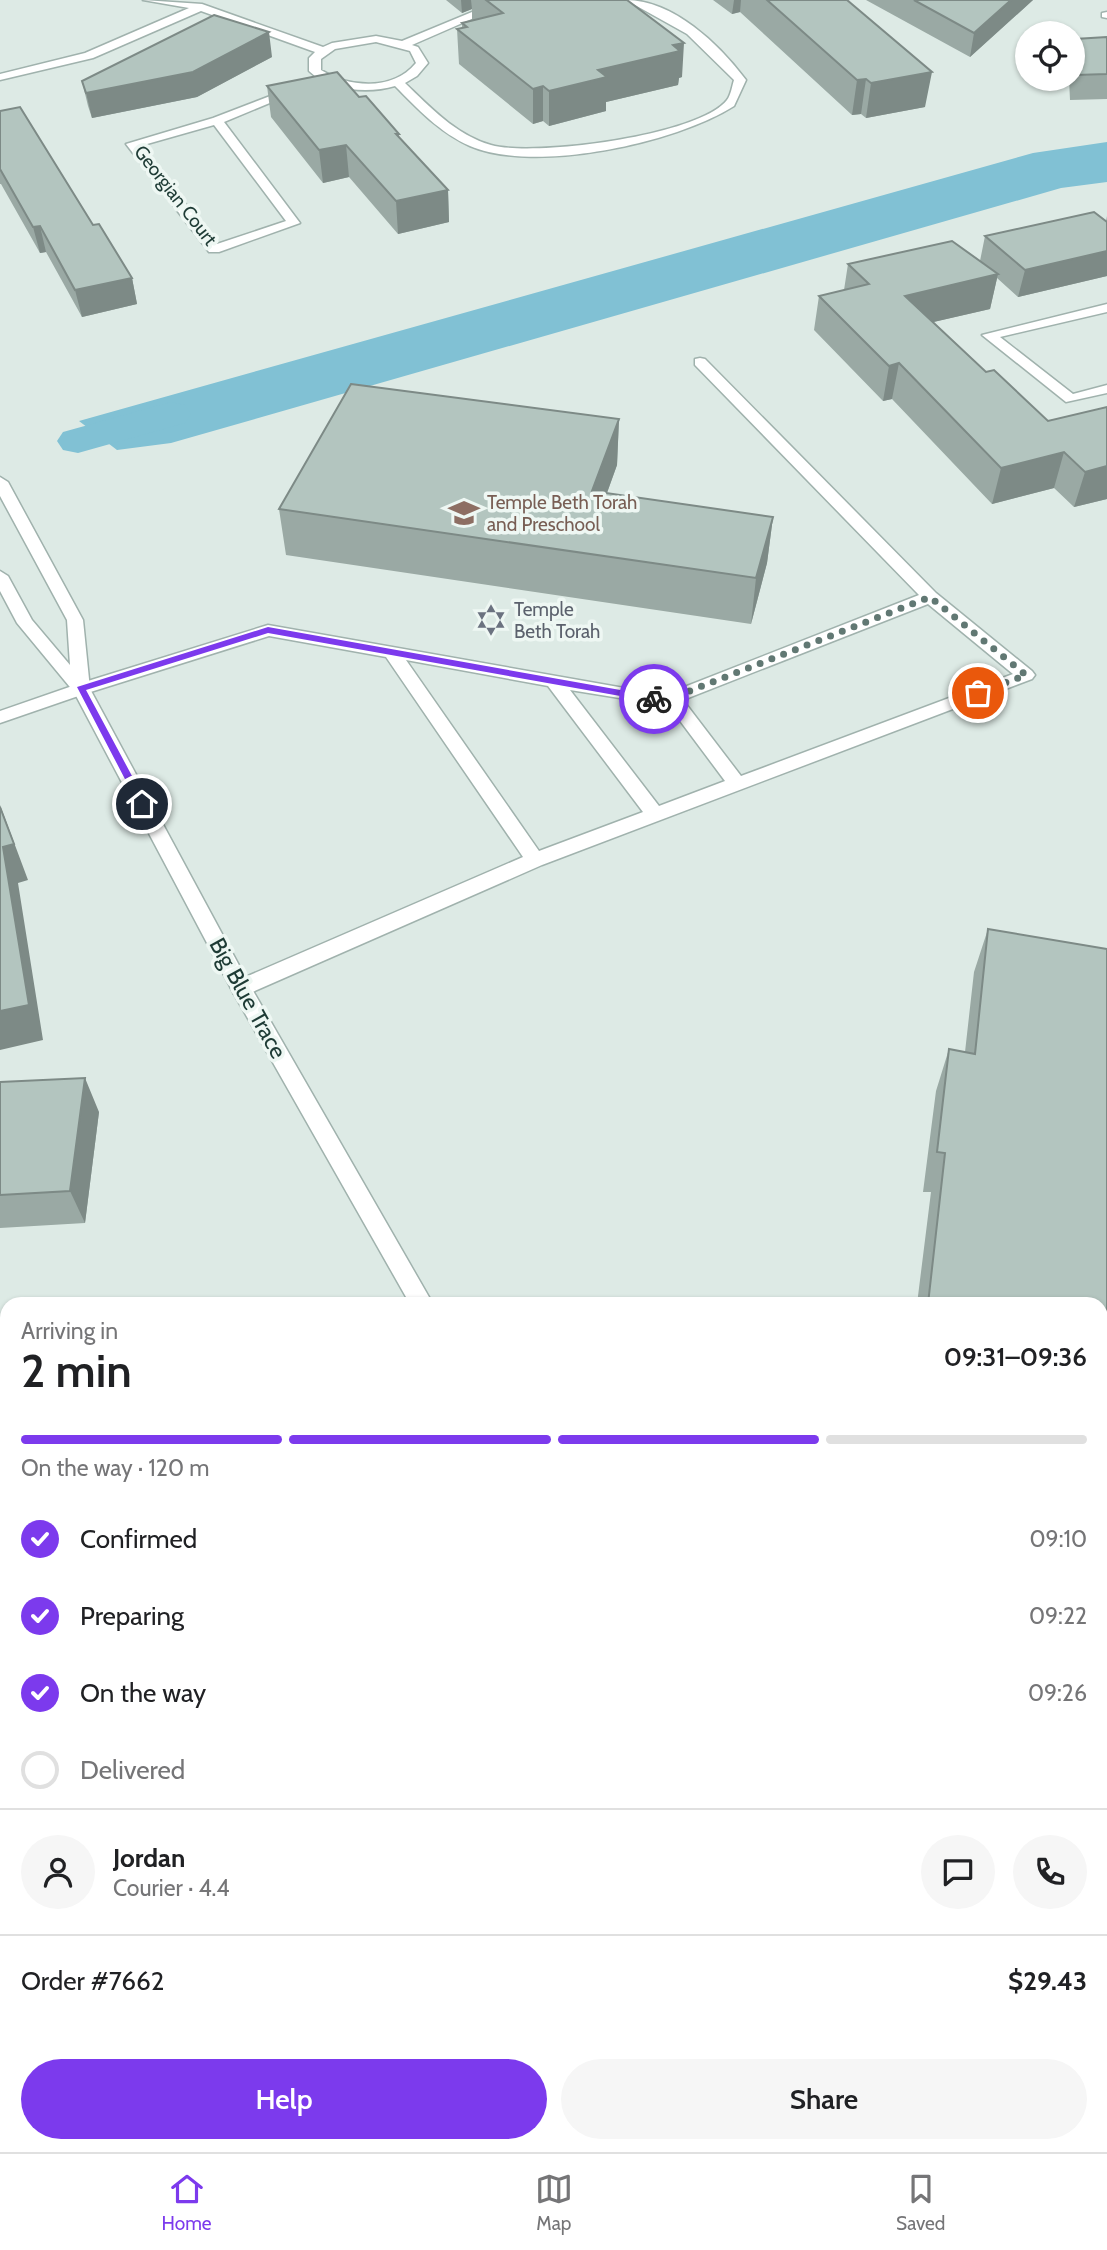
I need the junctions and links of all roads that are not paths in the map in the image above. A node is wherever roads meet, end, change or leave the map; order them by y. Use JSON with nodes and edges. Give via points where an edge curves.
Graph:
{"nodes":[{"id":1,"x":510,"y":0,"type":"edge"},
{"id":2,"x":631,"y":0,"type":"edge"},
{"id":3,"x":153,"y":2,"type":"edge"},
{"id":4,"x":198,"y":3,"type":"edge"},
{"id":5,"x":404,"y":44,"type":"junction"},
{"id":6,"x":321,"y":51,"type":"junction"},
{"id":7,"x":0,"y":77,"type":"edge"},
{"id":8,"x":323,"y":78,"type":"junction"},
{"id":9,"x":397,"y":82,"type":"junction"},
{"id":10,"x":217,"y":121,"type":"junction"},
{"id":11,"x":1107,"y":308,"type":"edge"},
{"id":12,"x":700,"y":362,"type":"dead end"},
{"id":13,"x":1107,"y":389,"type":"edge"},
{"id":14,"x":0,"y":482,"type":"edge"},
{"id":15,"x":0,"y":576,"type":"edge"},
{"id":16,"x":930,"y":597,"type":"junction"},
{"id":17,"x":392,"y":652,"type":"junction"},
{"id":18,"x":554,"y":681,"type":"junction"},
{"id":19,"x":81,"y":689,"type":"junction"},
{"id":20,"x":672,"y":698,"type":"junction"},
{"id":21,"x":0,"y":717,"type":"edge"},
{"id":22,"x":737,"y":784,"type":"junction"},
{"id":23,"x":655,"y":815,"type":"junction"},
{"id":24,"x":535,"y":860,"type":"junction"},
{"id":25,"x":241,"y":988,"type":"junction"},
{"id":26,"x":418,"y":1297,"type":"edge"}],
"edges":[{"from":1,"to":5,"type":"street"},
{"from":2,"to":9,"type":"street","via":[[654,7],[723,58],[740,80],[732,103],[701,122],[599,147],[547,154],[493,149],[451,133]]},
{"from":3,"to":4,"type":"street"},
{"from":4,"to":6,"type":"street"},
{"from":4,"to":7,"type":"street","via":[[89,56]]},
{"from":5,"to":6,"type":"street","via":[[360,40]]},
{"from":5,"to":9,"type":"street","via":[[414,49],[422,63]]},
{"from":6,"to":8,"type":"street","via":[[313,65]]},
{"from":8,"to":9,"type":"street","via":[[365,86]]},
{"from":8,"to":10,"type":"street","name":"Georgian Court"},
{"from":10,"to":10,"type":"street","name":"Georgian Court","via":[[132,144],[214,249],[294,223]]},
{"from":11,"to":13,"type":"street","via":[[989,335],[1071,399]]},
{"from":12,"to":16,"type":"street"},
{"from":14,"to":19,"type":"street","name":"Big Blue Trace","via":[[75,620]]},
{"from":15,"to":19,"type":"street","name":"Big Blue Trace","via":[[24,623]]},
{"from":16,"to":20,"type":"street"},
{"from":16,"to":22,"type":"street","via":[[1026,675]]},
{"from":17,"to":18,"type":"street"},
{"from":17,"to":19,"type":"street","via":[[268,630]]},
{"from":17,"to":24,"type":"street"},
{"from":18,"to":20,"type":"street","via":[[664,701]]},
{"from":18,"to":23,"type":"street"},
{"from":19,"to":21,"type":"street"},
{"from":19,"to":25,"type":"street","name":"Big Blue Trace"},
{"from":20,"to":22,"type":"street"},
{"from":22,"to":23,"type":"street"},
{"from":23,"to":24,"type":"street"},
{"from":24,"to":25,"type":"street"},
{"from":25,"to":26,"type":"street","name":"Big Blue Trace"}]}
